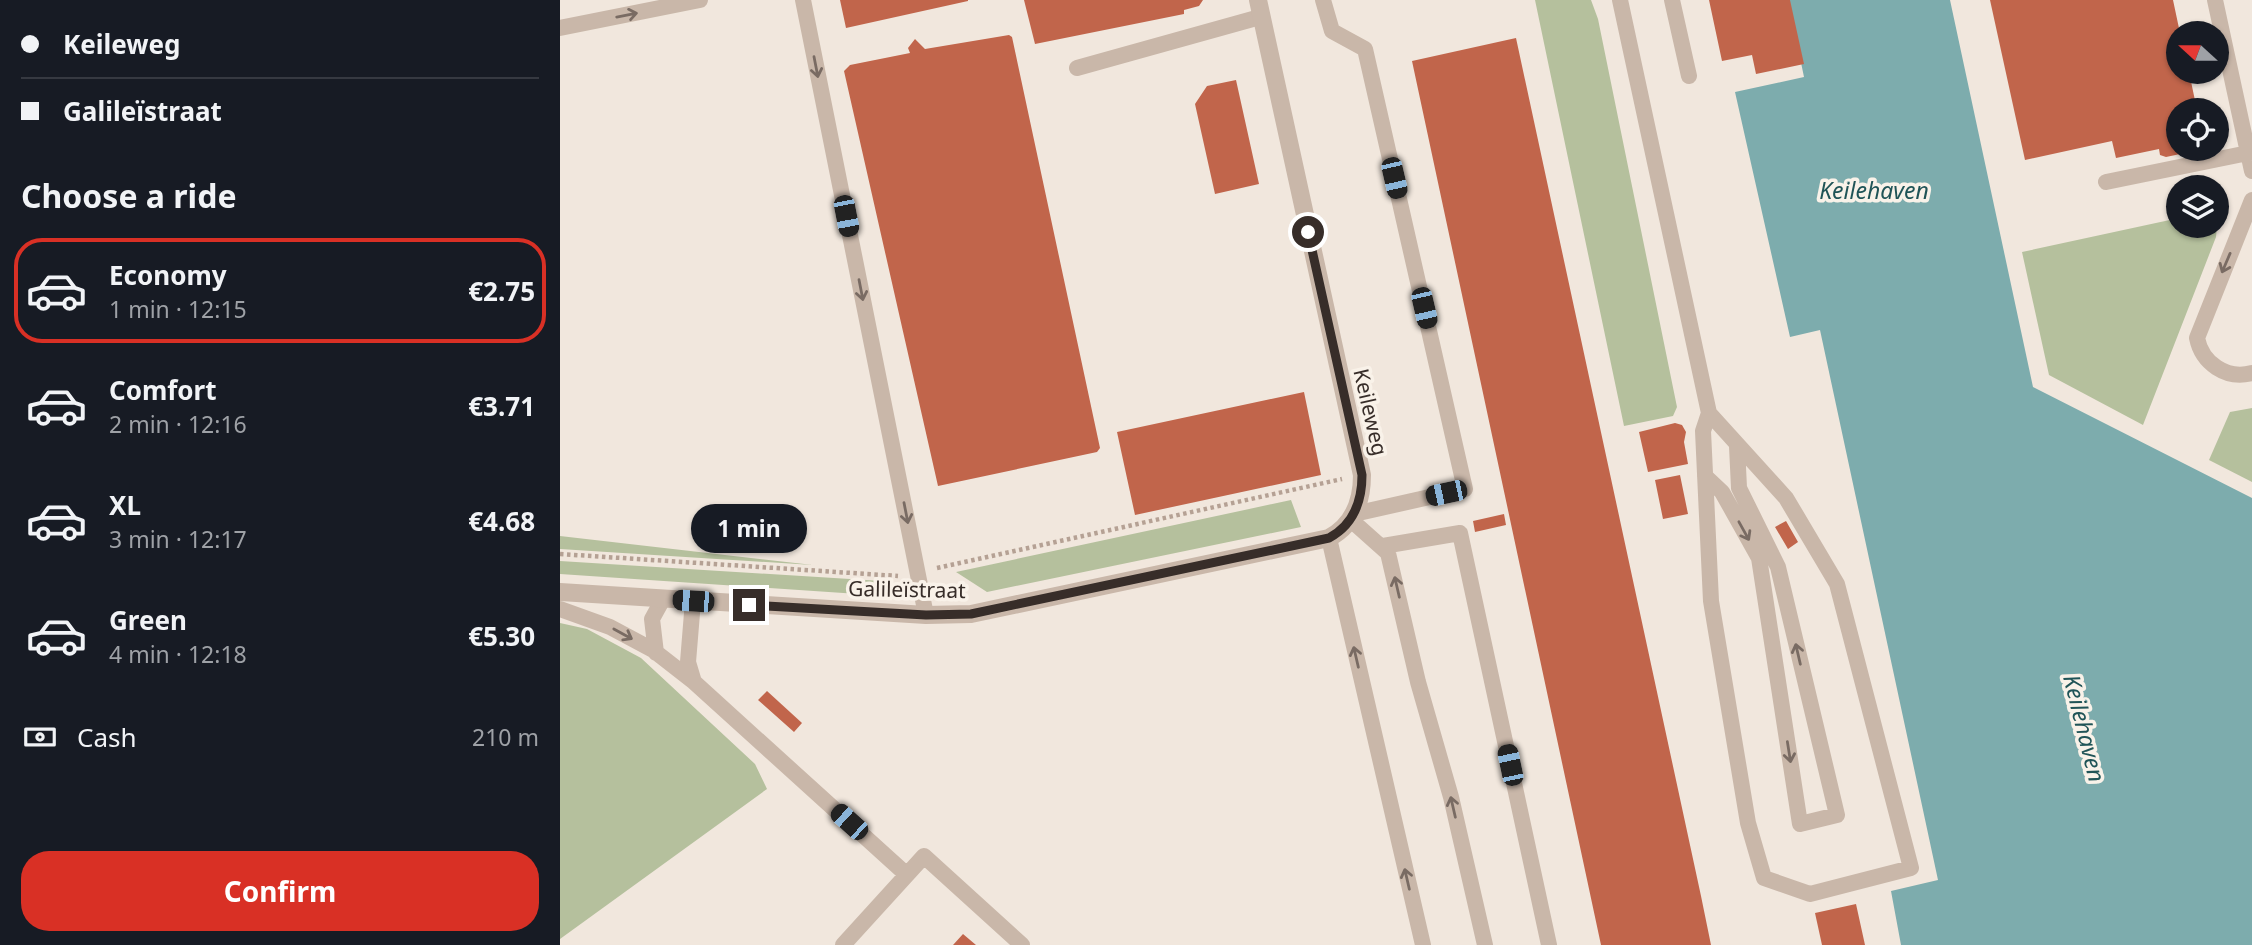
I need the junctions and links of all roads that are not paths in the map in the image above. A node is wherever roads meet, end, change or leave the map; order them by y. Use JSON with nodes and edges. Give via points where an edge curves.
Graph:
{"nodes":[{"id":1,"x":700,"y":0,"type":"edge"},
{"id":2,"x":803,"y":0,"type":"edge"},
{"id":3,"x":1323,"y":0,"type":"edge"},
{"id":4,"x":1620,"y":0,"type":"edge"},
{"id":5,"x":1672,"y":0,"type":"edge"},
{"id":6,"x":2216,"y":0,"type":"edge"},
{"id":7,"x":1259,"y":8,"type":"edge"},
{"id":8,"x":560,"y":28,"type":"edge"},
{"id":9,"x":1077,"y":68,"type":"dead end"},
{"id":10,"x":1689,"y":76,"type":"dead end"},
{"id":11,"x":2248,"y":153,"type":"junction"},
{"id":12,"x":2252,"y":171,"type":"edge"},
{"id":13,"x":2106,"y":182,"type":"dead end"},
{"id":14,"x":2252,"y":200,"type":"edge"},
{"id":15,"x":2252,"y":373,"type":"edge"},
{"id":16,"x":1709,"y":413,"type":"junction"},
{"id":17,"x":1737,"y":446,"type":"junction"},
{"id":18,"x":1705,"y":475,"type":"junction"},
{"id":19,"x":1353,"y":517,"type":"junction"},
{"id":20,"x":1329,"y":538,"type":"junction"},
{"id":21,"x":1383,"y":547,"type":"junction"},
{"id":22,"x":560,"y":592,"type":"edge"},
{"id":23,"x":663,"y":599,"type":"junction"},
{"id":24,"x":693,"y":601,"type":"junction"},
{"id":25,"x":560,"y":609,"type":"edge"},
{"id":26,"x":926,"y":615,"type":"junction"},
{"id":27,"x":656,"y":653,"type":"junction"},
{"id":28,"x":694,"y":682,"type":"junction"},
{"id":29,"x":907,"y":875,"type":"junction"},
{"id":30,"x":843,"y":945,"type":"edge"},
{"id":31,"x":1022,"y":945,"type":"edge"},
{"id":32,"x":1423,"y":945,"type":"edge"},
{"id":33,"x":1485,"y":945,"type":"edge"},
{"id":34,"x":1549,"y":945,"type":"edge"}],
"edges":[{"from":8,"to":1,"type":"lane","one_way":true},
{"from":2,"to":26,"type":"lane","one_way":true},
{"from":3,"to":19,"type":"lane","via":[[1332,30],[1365,49],[1465,489]]},
{"from":4,"to":16,"type":"lane"},
{"from":5,"to":10,"type":"lane"},
{"from":6,"to":11,"type":"lane"},
{"from":7,"to":9,"type":"lane"},
{"from":7,"to":19,"type":"street","name":"Keileweg","via":[[1362,475]]},
{"from":11,"to":12,"type":"lane"},
{"from":11,"to":13,"type":"lane"},
{"from":14,"to":15,"type":"lane","one_way":true,"via":[[2197,338],[2203,357],[2211,364],[2233,374]]},
{"from":16,"to":17,"type":"lane"},
{"from":16,"to":18,"type":"lane","via":[[1703,431]]},
{"from":18,"to":17,"type":"lane","one_way":true,"via":[[1722,492],[1759,558],[1800,824],[1837,815],[1778,567],[1739,488]]},
{"from":17,"to":18,"type":"lane","via":[[1786,498],[1837,584],[1911,868],[1810,894],[1764,878],[1748,823],[1712,601]]},
{"from":19,"to":20,"type":"street"},
{"from":19,"to":21,"type":"lane"},
{"from":20,"to":26,"type":"street","name":"Galileïstraat","via":[[971,614]]},
{"from":32,"to":20,"type":"lane","one_way":true},
{"from":33,"to":21,"type":"lane","one_way":true,"via":[[1393,569]]},
{"from":21,"to":34,"type":"lane","via":[[1460,533]]},
{"from":22,"to":23,"type":"street","name":"Galileïstraat"},
{"from":23,"to":24,"type":"street","name":"Galileïstraat"},
{"from":23,"to":27,"type":"lane","via":[[652,619]]},
{"from":24,"to":26,"type":"street","name":"Galileïstraat"},
{"from":24,"to":28,"type":"lane","via":[[688,662]]},
{"from":25,"to":27,"type":"lane","one_way":true,"via":[[610,626]]},
{"from":27,"to":28,"type":"lane"},
{"from":28,"to":29,"type":"lane"},
{"from":29,"to":30,"type":"lane"},
{"from":29,"to":31,"type":"lane","via":[[924,856]]}]}
